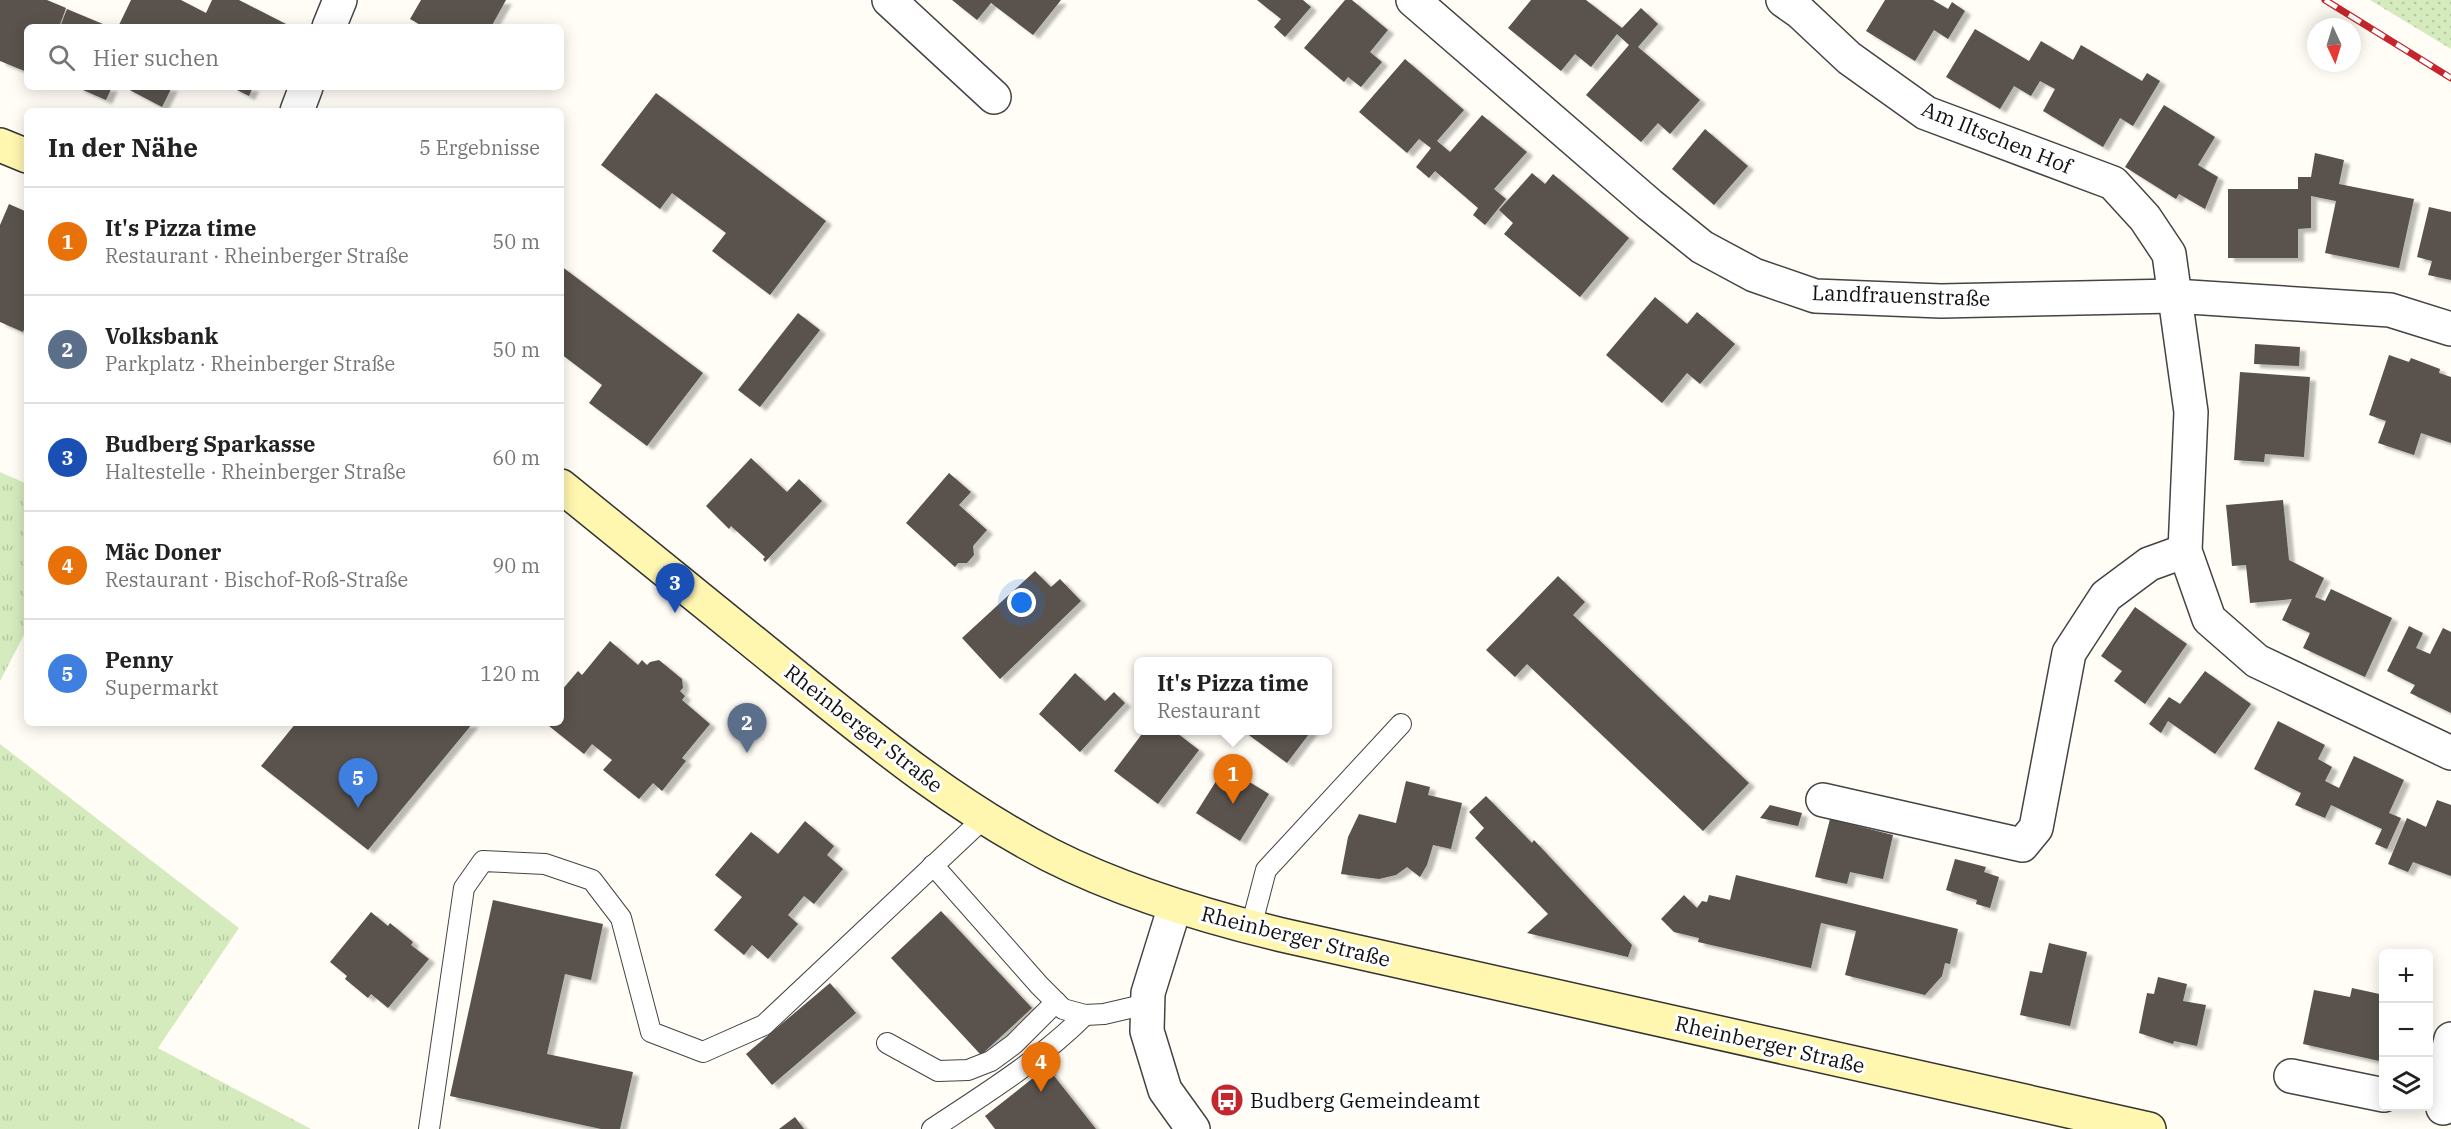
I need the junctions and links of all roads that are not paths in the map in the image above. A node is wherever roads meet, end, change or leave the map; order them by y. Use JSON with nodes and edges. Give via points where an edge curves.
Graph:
{"nodes":[{"id":1,"x":340,"y":0,"type":"edge"},
{"id":2,"x":889,"y":0,"type":"edge"},
{"id":3,"x":1413,"y":0,"type":"edge"},
{"id":4,"x":1782,"y":0,"type":"edge"},
{"id":5,"x":330,"y":24,"type":"edge"},
{"id":6,"x":305,"y":90,"type":"edge"},
{"id":7,"x":994,"y":97,"type":"dead end"},
{"id":8,"x":298,"y":108,"type":"edge"},
{"id":9,"x":0,"y":145,"type":"edge"},
{"id":10,"x":24,"y":155,"type":"edge"},
{"id":11,"x":2174,"y":296,"type":"junction"},
{"id":12,"x":2451,"y":329,"type":"edge"},
{"id":13,"x":564,"y":488,"type":"edge"},
{"id":14,"x":2185,"y":551,"type":"junction"},
{"id":15,"x":1401,"y":724,"type":"dead end"},
{"id":16,"x":2451,"y":753,"type":"edge"},
{"id":17,"x":1823,"y":800,"type":"dead end"},
{"id":18,"x":984,"y":818,"type":"junction"},
{"id":19,"x":933,"y":865,"type":"junction"},
{"id":20,"x":1175,"y":906,"type":"junction"},
{"id":21,"x":1251,"y":927,"type":"junction"},
{"id":22,"x":1056,"y":1002,"type":"junction"},
{"id":23,"x":1147,"y":1004,"type":"junction"},
{"id":24,"x":1084,"y":1015,"type":"junction"},
{"id":25,"x":2451,"y":1039,"type":"edge"},
{"id":26,"x":887,"y":1043,"type":"dead end"},
{"id":27,"x":2291,"y":1076,"type":"dead end"},
{"id":28,"x":2379,"y":1094,"type":"edge"},
{"id":29,"x":2441,"y":1108,"type":"edge"},
{"id":30,"x":429,"y":1129,"type":"edge"},
{"id":31,"x":932,"y":1129,"type":"edge"},
{"id":32,"x":1192,"y":1129,"type":"edge"},
{"id":33,"x":2149,"y":1129,"type":"edge"}],
"edges":[{"from":1,"to":5,"type":"street"},
{"from":2,"to":7,"type":"street"},
{"from":3,"to":11,"type":"street","name":"Landfrauenstraße","via":[[1650,206],[1702,247],[1755,275],[1815,296],[1941,301]]},
{"from":4,"to":11,"type":"street","name":"Am Iltschen Hof","via":[[1849,58],[1926,112],[2113,183],[2145,218],[2169,254]]},
{"from":6,"to":8,"type":"street"},
{"from":9,"to":10,"type":"main road"},
{"from":11,"to":12,"type":"street","name":"Landfrauenstraße","via":[[2390,310]]},
{"from":11,"to":14,"type":"street","name":"Am Iltschen Hof","via":[[2191,412]]},
{"from":13,"to":18,"type":"main road","name":"Rheinberger Straße","via":[[905,765]]},
{"from":14,"to":16,"type":"street","via":[[2209,619],[2257,661]]},
{"from":14,"to":17,"type":"street","via":[[2149,564],[2106,596],[2069,653],[2036,828],[2022,845]]},
{"from":15,"to":21,"type":"lane","via":[[1266,870]]},
{"from":18,"to":19,"type":"lane"},
{"from":18,"to":20,"type":"main road","name":"Rheinberger Straße","via":[[1052,856]]},
{"from":19,"to":22,"type":"lane"},
{"from":19,"to":30,"type":"lane","via":[[764,1025],[703,1052],[651,1032],[621,918],[592,880],[545,864],[483,861],[464,888]]},
{"from":20,"to":21,"type":"main road","name":"Rheinberger Straße"},
{"from":20,"to":23,"type":"street"},
{"from":21,"to":33,"type":"main road","name":"Rheinberger Straße"},
{"from":22,"to":24,"type":"lane"},
{"from":22,"to":26,"type":"lane","via":[[1014,1044],[991,1061],[968,1070],[938,1071]]},
{"from":23,"to":24,"type":"lane"},
{"from":23,"to":32,"type":"street","via":[[1147,1031],[1165,1090]]},
{"from":24,"to":31,"type":"lane","via":[[1026,1066]]},
{"from":25,"to":29,"type":"street"},
{"from":27,"to":28,"type":"street"}]}
